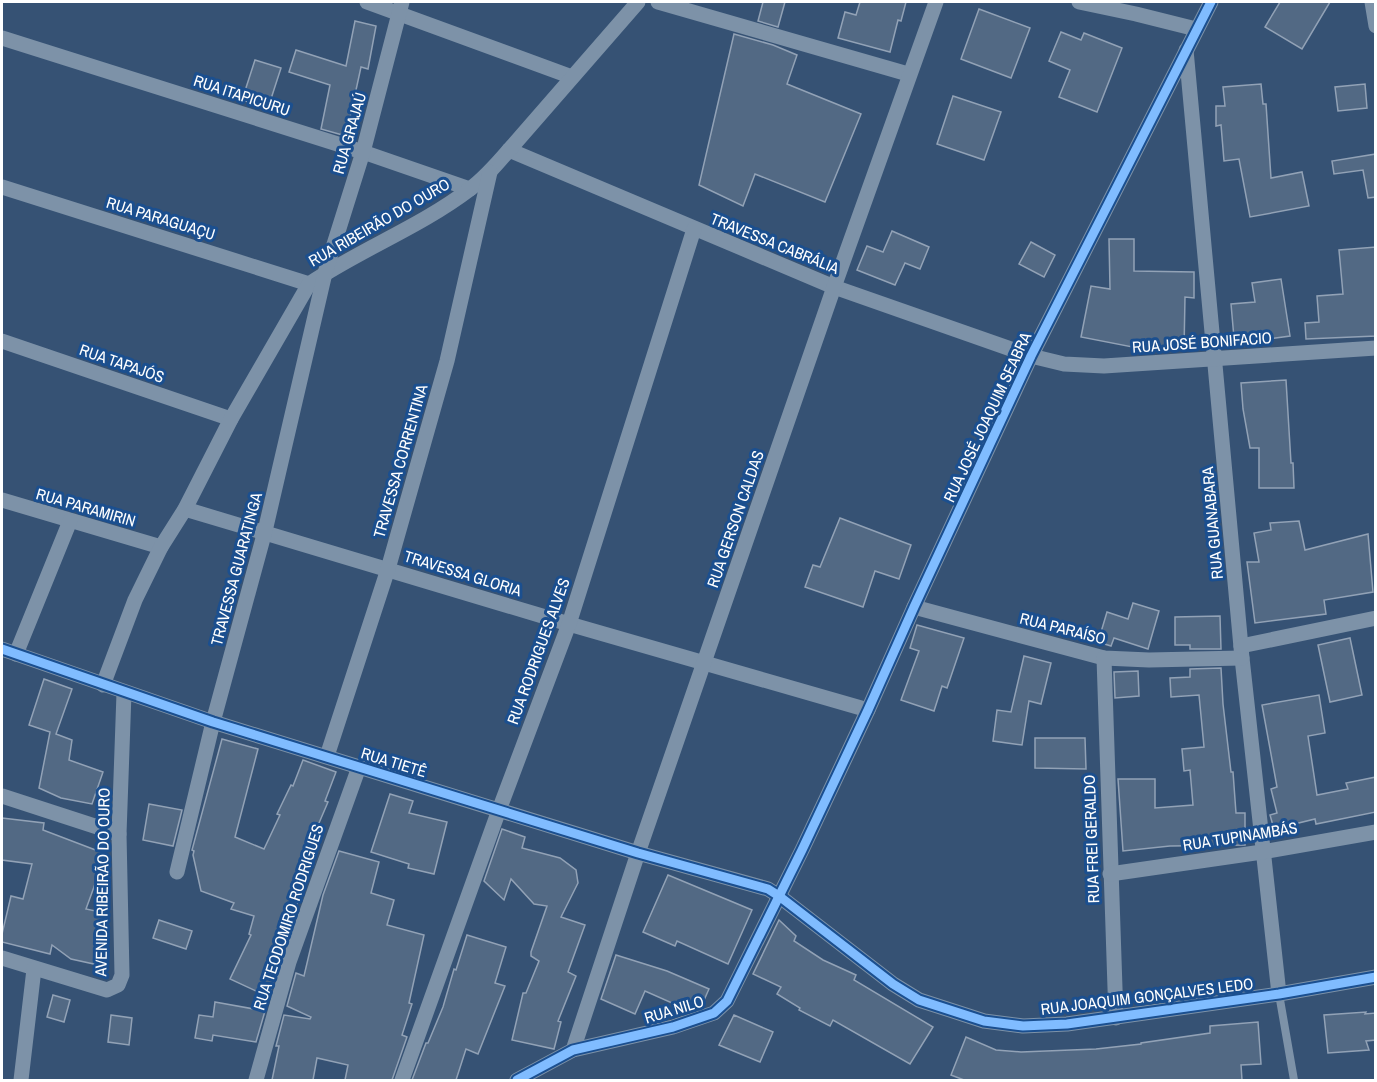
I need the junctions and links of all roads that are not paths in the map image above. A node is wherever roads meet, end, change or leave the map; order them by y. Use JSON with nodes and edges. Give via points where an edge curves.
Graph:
{"nodes":[{"id":1,"x":367,"y":2,"type":"edge"},
{"id":2,"x":638,"y":2,"type":"edge"},
{"id":3,"x":658,"y":2,"type":"edge"},
{"id":4,"x":936,"y":2,"type":"edge"},
{"id":5,"x":1079,"y":2,"type":"edge"},
{"id":6,"x":1211,"y":2,"type":"edge"},
{"id":7,"x":1372,"y":2,"type":"edge"},
{"id":8,"x":401,"y":7,"type":"edge"},
{"id":9,"x":1376,"y":26,"type":"edge"},
{"id":10,"x":1196,"y":29,"type":"junction"},
{"id":11,"x":2,"y":38,"type":"edge"},
{"id":12,"x":1186,"y":49,"type":"junction"},
{"id":13,"x":909,"y":74,"type":"junction"},
{"id":14,"x":572,"y":77,"type":"junction"},
{"id":15,"x":509,"y":150,"type":"junction"},
{"id":16,"x":363,"y":152,"type":"junction"},
{"id":17,"x":490,"y":172,"type":"junction"},
{"id":18,"x":2,"y":188,"type":"edge"},
{"id":19,"x":470,"y":189,"type":"junction"},
{"id":20,"x":694,"y":229,"type":"junction"},
{"id":21,"x":325,"y":273,"type":"junction"},
{"id":22,"x":309,"y":284,"type":"junction"},
{"id":23,"x":834,"y":287,"type":"junction"},
{"id":24,"x":2,"y":341,"type":"edge"},
{"id":25,"x":1376,"y":348,"type":"edge"},
{"id":26,"x":1031,"y":356,"type":"junction"},
{"id":27,"x":1215,"y":359,"type":"junction"},
{"id":28,"x":231,"y":419,"type":"junction"},
{"id":29,"x":2,"y":500,"type":"edge"},
{"id":30,"x":185,"y":509,"type":"junction"},
{"id":31,"x":70,"y":521,"type":"junction"},
{"id":32,"x":265,"y":531,"type":"junction"},
{"id":33,"x":161,"y":547,"type":"junction"},
{"id":34,"x":387,"y":569,"type":"junction"},
{"id":35,"x":914,"y":608,"type":"junction"},
{"id":36,"x":1376,"y":618,"type":"edge"},
{"id":37,"x":568,"y":624,"type":"junction"},
{"id":38,"x":9,"y":651,"type":"edge"},
{"id":39,"x":1242,"y":652,"type":"junction"},
{"id":40,"x":1104,"y":658,"type":"junction"},
{"id":41,"x":704,"y":662,"type":"junction"},
{"id":42,"x":103,"y":685,"type":"junction"},
{"id":43,"x":124,"y":693,"type":"junction"},
{"id":44,"x":868,"y":710,"type":"junction"},
{"id":45,"x":213,"y":722,"type":"junction"},
{"id":46,"x":327,"y":756,"type":"junction"},
{"id":47,"x":359,"y":767,"type":"junction"},
{"id":48,"x":2,"y":796,"type":"edge"},
{"id":49,"x":499,"y":810,"type":"junction"},
{"id":50,"x":1376,"y":832,"type":"edge"},
{"id":51,"x":119,"y":834,"type":"junction"},
{"id":52,"x":802,"y":850,"type":"joint"},
{"id":53,"x":1262,"y":852,"type":"junction"},
{"id":54,"x":638,"y":853,"type":"junction"},
{"id":55,"x":177,"y":872,"type":"dead end"},
{"id":56,"x":1110,"y":874,"type":"junction"},
{"id":57,"x":779,"y":896,"type":"junction"},
{"id":58,"x":2,"y":958,"type":"edge"},
{"id":59,"x":34,"y":969,"type":"junction"},
{"id":60,"x":1376,"y":977,"type":"edge"},
{"id":61,"x":1279,"y":994,"type":"junction"},
{"id":62,"x":1116,"y":1018,"type":"junction"},
{"id":63,"x":573,"y":1050,"type":"junction"},
{"id":64,"x":21,"y":1080,"type":"edge"},
{"id":65,"x":256,"y":1080,"type":"edge"},
{"id":66,"x":402,"y":1080,"type":"edge"},
{"id":67,"x":517,"y":1080,"type":"edge"},
{"id":68,"x":1293,"y":1080,"type":"edge"}],
"edges":[{"from":1,"to":8,"type":"street"},
{"from":2,"to":14,"type":"street","name":"RUA RIBEIRÃO DO OURO"},
{"from":3,"to":13,"type":"street"},
{"from":4,"to":13,"type":"street","name":"RUA GERSON CALDAS"},
{"from":5,"to":10,"type":"street"},
{"from":6,"to":10,"type":"street","name":"RUA JOSÉ JOAQUIM SEABRA"},
{"from":7,"to":9,"type":"street"},
{"from":8,"to":14,"type":"street"},
{"from":8,"to":16,"type":"street","name":"RUA GRAJAÚ"},
{"from":10,"to":12,"type":"street","name":"RUA JOSÉ JOAQUIM SEABRA"},
{"from":11,"to":16,"type":"street","name":"RUA ITAPICURU"},
{"from":12,"to":26,"type":"street","name":"RUA JOSÉ JOAQUIM SEABRA"},
{"from":12,"to":27,"type":"street","name":"RUA GUANABARA"},
{"from":13,"to":23,"type":"street","name":"RUA GERSON CALDAS"},
{"from":14,"to":15,"type":"street","name":"RUA RIBEIRÃO DO OURO"},
{"from":15,"to":17,"type":"street","name":"RUA RIBEIRÃO DO OURO"},
{"from":15,"to":20,"type":"street","name":"TRAVESSA CABRÁLIA"},
{"from":16,"to":19,"type":"street","name":"RUA ITAPICURU"},
{"from":16,"to":21,"type":"street","name":"RUA GRAJAÚ"},
{"from":17,"to":19,"type":"street","name":"RUA RIBEIRÃO DO OURO"},
{"from":17,"to":34,"type":"street","name":"TRAVESSA CORRENTINA","via":[[447,361]]},
{"from":18,"to":22,"type":"street","name":"RUA PARAGUAÇU"},
{"from":19,"to":21,"type":"street","name":"RUA RIBEIRÃO DO OURO","via":[[417,224]]},
{"from":20,"to":23,"type":"street","name":"TRAVESSA CABRÁLIA"},
{"from":20,"to":37,"type":"street","name":"RUA RODRIGUES ALVES"},
{"from":21,"to":22,"type":"street","name":"RUA RIBEIRÃO DO OURO"},
{"from":21,"to":32,"type":"street","name":"TRAVESSA GUARATINGA"},
{"from":22,"to":28,"type":"street","name":"RUA RIBEIRÃO DO OURO"},
{"from":23,"to":26,"type":"street","name":"TRAVESSA CABRÁLIA"},
{"from":23,"to":41,"type":"street","name":"RUA GERSON CALDAS"},
{"from":24,"to":28,"type":"street","name":"RUA TAPAJÓS"},
{"from":25,"to":27,"type":"street","name":"RUA JOSÉ BONIFACIO"},
{"from":26,"to":27,"type":"street","name":"RUA JOSÉ BONIFACIO","via":[[1064,364],[1104,366]]},
{"from":26,"to":35,"type":"street","name":"RUA JOSÉ JOAQUIM SEABRA"},
{"from":27,"to":39,"type":"street","name":"RUA GUANABARA"},
{"from":28,"to":30,"type":"street","name":"RUA RIBEIRÃO DO OURO"},
{"from":29,"to":31,"type":"street","name":"RUA PARAMIRIN"},
{"from":30,"to":32,"type":"street","name":"TRAVESSA GLORIA"},
{"from":30,"to":33,"type":"street"},
{"from":31,"to":33,"type":"street","name":"RUA PARAMIRIN"},
{"from":31,"to":38,"type":"street"},
{"from":32,"to":34,"type":"street","name":"TRAVESSA GLORIA"},
{"from":32,"to":45,"type":"street","name":"TRAVESSA GUARATINGA"},
{"from":33,"to":42,"type":"street","via":[[135,600]]},
{"from":34,"to":37,"type":"street","name":"TRAVESSA GLORIA"},
{"from":34,"to":46,"type":"street","name":"TRAVESSA CORRENTINA"},
{"from":35,"to":40,"type":"street","name":"RUA PARAÍSO"},
{"from":35,"to":44,"type":"street","name":"RUA JOSÉ JOAQUIM SEABRA"},
{"from":36,"to":39,"type":"street","name":"RUA PARAÍSO"},
{"from":37,"to":41,"type":"street","name":"TRAVESSA GLORIA"},
{"from":37,"to":49,"type":"street","name":"RUA RODRIGUES ALVES"},
{"from":38,"to":42,"type":"street","name":"RUA TIETÊ"},
{"from":39,"to":40,"type":"street","name":"RUA PARAÍSO","via":[[1149,660]]},
{"from":39,"to":53,"type":"street","name":"RUA GUANABARA"},
{"from":40,"to":56,"type":"street","name":"RUA FREI GERALDO"},
{"from":41,"to":44,"type":"street","name":"TRAVESSA GLORIA"},
{"from":41,"to":54,"type":"street","name":"RUA GERSON CALDAS"},
{"from":42,"to":43,"type":"street","name":"RUA TIETÊ"},
{"from":43,"to":45,"type":"street","name":"RUA TIETÊ"},
{"from":43,"to":51,"type":"street","name":"AVENIDA RIBEIRÃO DO OURO"},
{"from":44,"to":52,"type":"street","name":"RUA JOSÉ JOAQUIM SEABRA"},
{"from":45,"to":46,"type":"street","name":"RUA TIETÊ"},
{"from":45,"to":55,"type":"street","name":"TRAVESSA GUARATINGA"},
{"from":46,"to":47,"type":"street","name":"RUA TIETÊ"},
{"from":47,"to":49,"type":"street","name":"RUA TIETÊ"},
{"from":47,"to":65,"type":"street","name":"RUA TEODOMIRO RODRIGUES","via":[[293,952]]},
{"from":48,"to":51,"type":"street"},
{"from":49,"to":54,"type":"street","name":"RUA TIETÊ"},
{"from":49,"to":66,"type":"street","name":"RUA RODRIGUES ALVES"},
{"from":50,"to":53,"type":"street","name":"RUA TUPINAMBÁS"},
{"from":51,"to":59,"type":"street","name":"AVENIDA RIBEIRÃO DO OURO","via":[[122,975],[118,985],[107,990]]},
{"from":52,"to":57,"type":"street","name":"RUA NILO"},
{"from":53,"to":56,"type":"street","name":"RUA TUPINAMBÁS"},
{"from":53,"to":61,"type":"street","name":"RUA GUANABARA"},
{"from":54,"to":57,"type":"street","name":"RUA TIETÊ"},
{"from":54,"to":63,"type":"street","name":"RUA GERSON CALDAS"},
{"from":56,"to":62,"type":"street","name":"RUA FREI GERALDO"},
{"from":57,"to":62,"type":"street","name":"RUA JOAQUIM GONÇALVES LEDO","via":[[892,984],[940,1008],[984,1021],[1023,1026]]},
{"from":57,"to":63,"type":"street","name":"RUA NILO","via":[[727,1000],[714,1013],[673,1027]]},
{"from":58,"to":59,"type":"street","name":"AVENIDA RIBEIRÃO DO OURO"},
{"from":59,"to":64,"type":"street"},
{"from":60,"to":61,"type":"street","name":"RUA JOAQUIM GONÇALVES LEDO"},
{"from":61,"to":62,"type":"street","name":"RUA JOAQUIM GONÇALVES LEDO"},
{"from":61,"to":68,"type":"lane"},
{"from":63,"to":67,"type":"street","name":"RUA NILO"}]}
